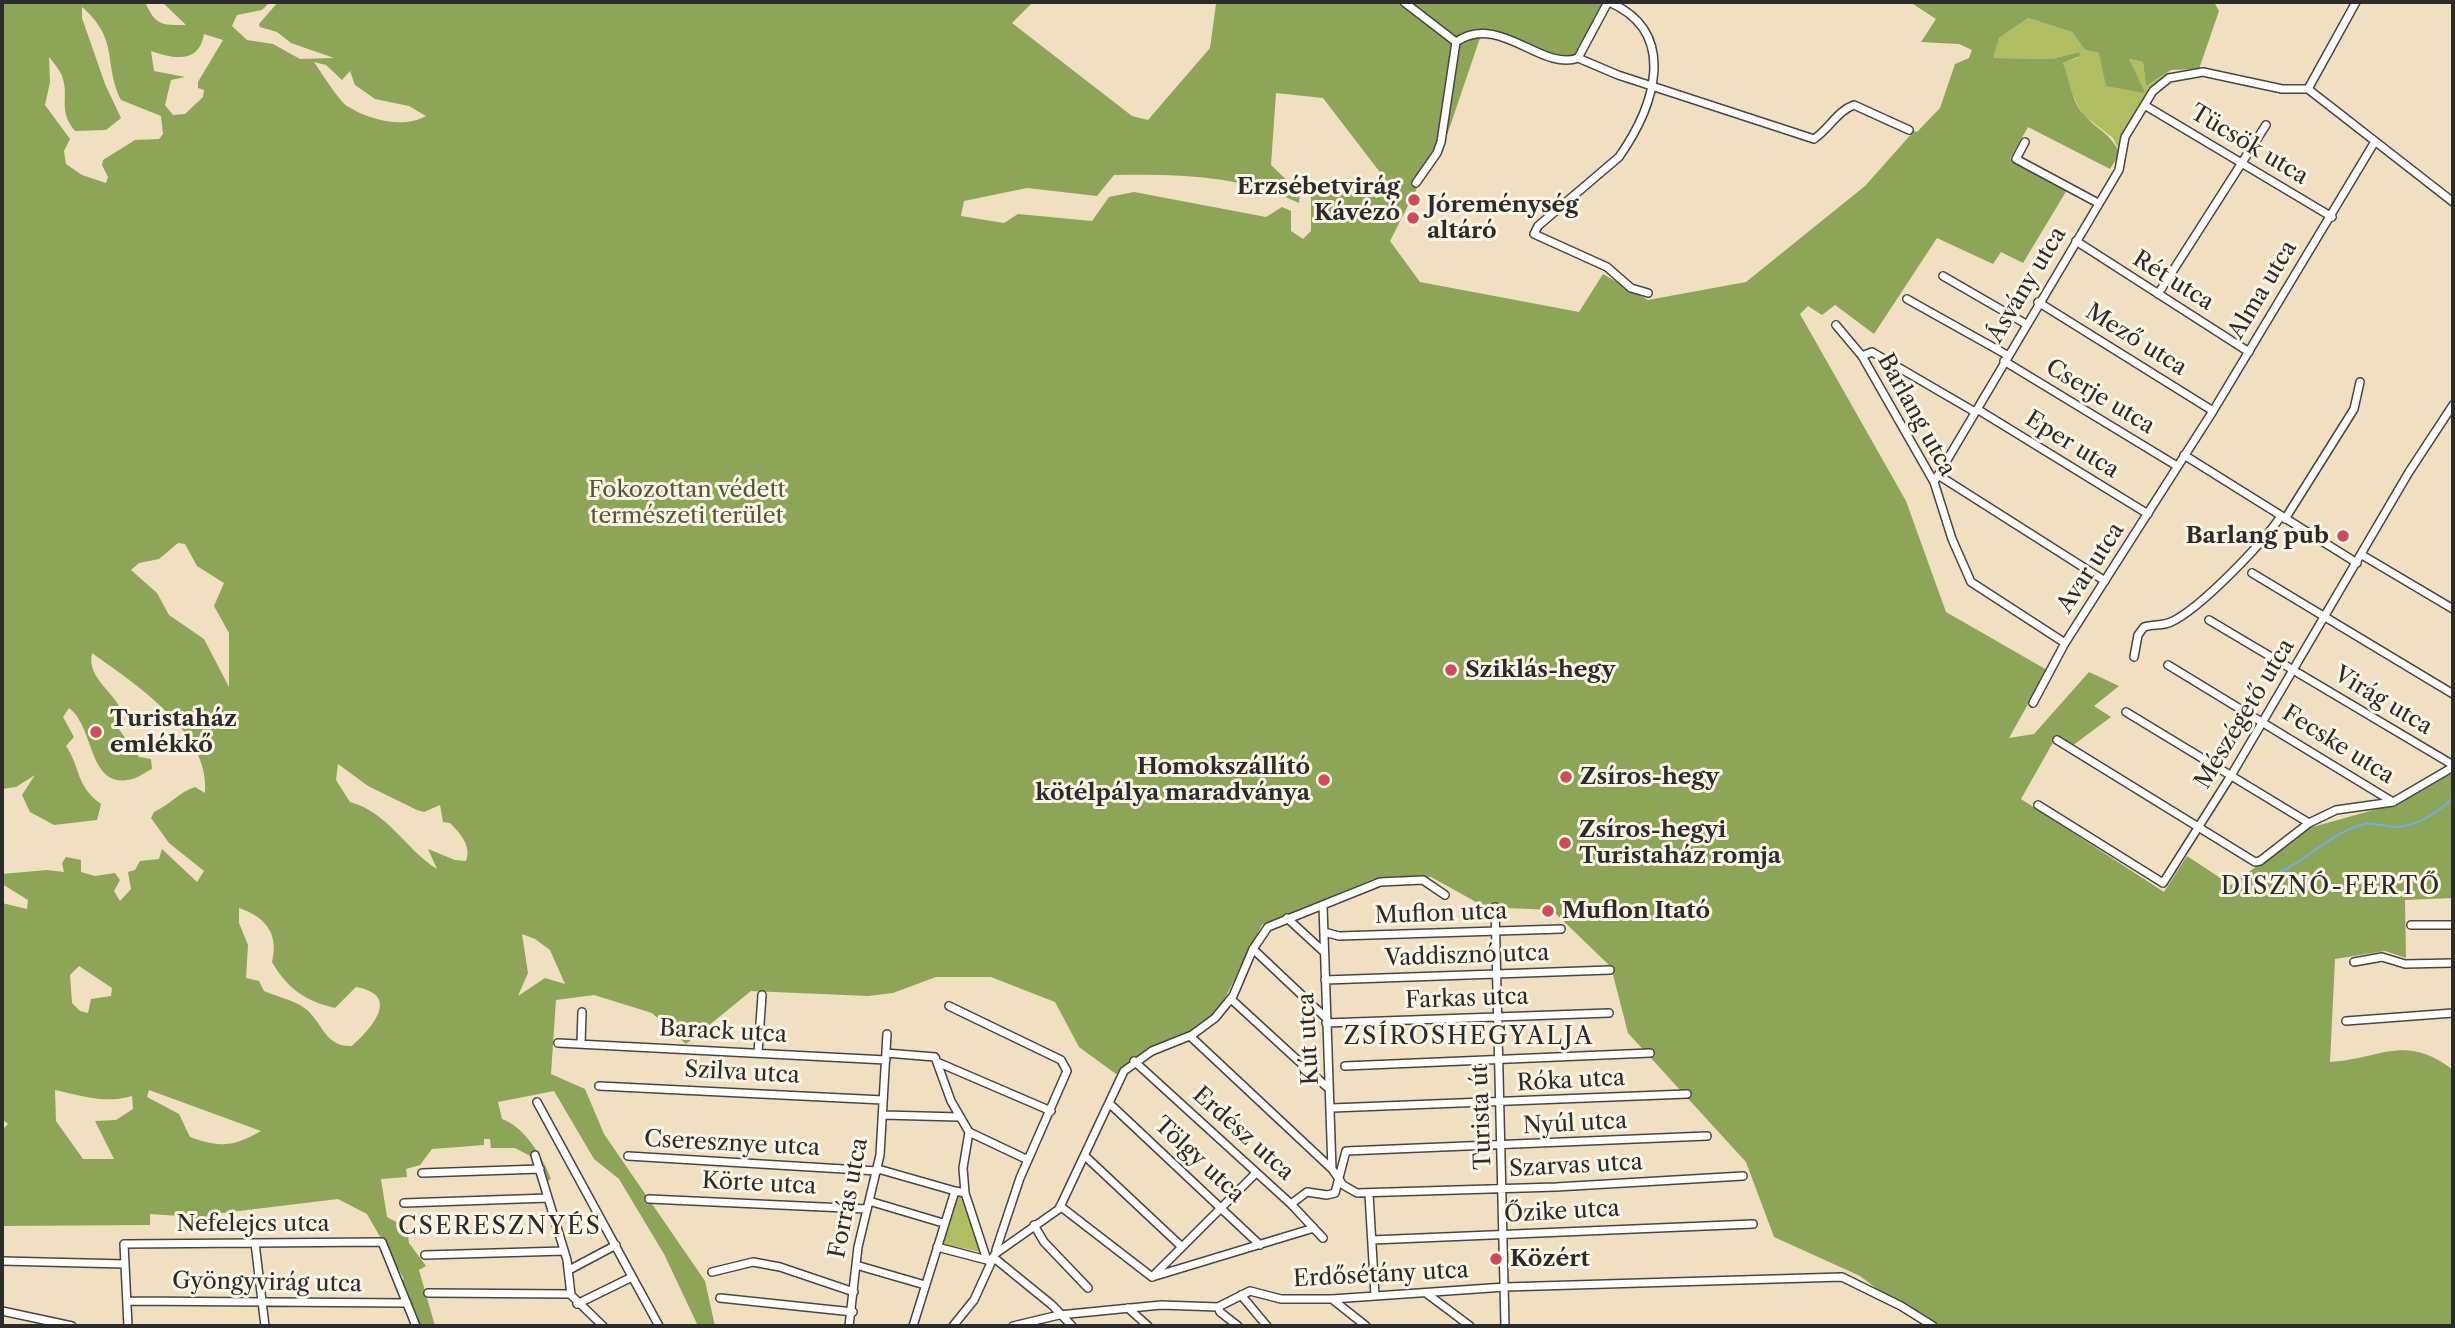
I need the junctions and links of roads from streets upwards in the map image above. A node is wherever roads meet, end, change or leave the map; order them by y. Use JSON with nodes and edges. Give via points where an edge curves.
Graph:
{"nodes":[{"id":1,"x":1404,"y":2,"type":"edge"},
{"id":2,"x":1609,"y":2,"type":"edge"},
{"id":3,"x":2356,"y":2,"type":"edge"},
{"id":4,"x":1457,"y":43,"type":"junction"},
{"id":5,"x":1578,"y":58,"type":"junction"},
{"id":6,"x":1654,"y":85,"type":"junction"},
{"id":7,"x":2308,"y":89,"type":"junction"},
{"id":8,"x":2146,"y":106,"type":"junction"},
{"id":9,"x":2266,"y":125,"type":"dead end"},
{"id":10,"x":1909,"y":130,"type":"dead end"},
{"id":11,"x":2025,"y":142,"type":"dead end"},
{"id":12,"x":2374,"y":143,"type":"junction"},
{"id":13,"x":2241,"y":162,"type":"junction"},
{"id":14,"x":1416,"y":183,"type":"dead end"},
{"id":15,"x":2453,"y":202,"type":"edge"},
{"id":16,"x":2098,"y":203,"type":"junction"},
{"id":17,"x":2332,"y":217,"type":"junction"},
{"id":18,"x":2076,"y":242,"type":"junction"},
{"id":19,"x":1943,"y":276,"type":"dead end"},
{"id":20,"x":1648,"y":293,"type":"dead end"},
{"id":21,"x":2158,"y":295,"type":"junction"},
{"id":22,"x":1907,"y":299,"type":"dead end"},
{"id":23,"x":2038,"y":302,"type":"junction"},
{"id":24,"x":2026,"y":324,"type":"junction"},
{"id":25,"x":1836,"y":325,"type":"dead end"},
{"id":26,"x":2249,"y":352,"type":"junction"},
{"id":27,"x":1862,"y":356,"type":"junction"},
{"id":28,"x":2006,"y":358,"type":"junction"},
{"id":29,"x":2360,"y":382,"type":"dead end"},
{"id":30,"x":2453,"y":405,"type":"edge"},
{"id":31,"x":1976,"y":410,"type":"junction"},
{"id":32,"x":2213,"y":411,"type":"junction"},
{"id":33,"x":2184,"y":455,"type":"junction"},
{"id":34,"x":2177,"y":466,"type":"junction"},
{"id":35,"x":1936,"y":478,"type":"junction"},
{"id":36,"x":2148,"y":514,"type":"junction"},
{"id":37,"x":2283,"y":517,"type":"junction"},
{"id":38,"x":2362,"y":555,"type":"junction"},
{"id":39,"x":2357,"y":563,"type":"junction"},
{"id":40,"x":2252,"y":573,"type":"dead end"},
{"id":41,"x":2105,"y":581,"type":"junction"},
{"id":42,"x":2453,"y":609,"type":"edge"},
{"id":43,"x":2325,"y":617,"type":"junction"},
{"id":44,"x":2209,"y":620,"type":"dead end"},
{"id":45,"x":2065,"y":643,"type":"junction"},
{"id":46,"x":2134,"y":657,"type":"dead end"},
{"id":47,"x":2168,"y":664,"type":"dead end"},
{"id":48,"x":2293,"y":670,"type":"junction"},
{"id":49,"x":2453,"y":694,"type":"edge"},
{"id":50,"x":2033,"y":703,"type":"dead end"},
{"id":51,"x":2126,"y":712,"type":"dead end"},
{"id":52,"x":2263,"y":721,"type":"junction"},
{"id":53,"x":2057,"y":740,"type":"dead end"},
{"id":54,"x":2453,"y":766,"type":"edge"},
{"id":55,"x":2232,"y":774,"type":"junction"},
{"id":56,"x":2393,"y":802,"type":"junction"},
{"id":57,"x":2038,"y":805,"type":"dead end"},
{"id":58,"x":2309,"y":823,"type":"junction"},
{"id":59,"x":2198,"y":829,"type":"junction"},
{"id":60,"x":1445,"y":895,"type":"dead end"},
{"id":61,"x":1326,"y":905,"type":"junction"},
{"id":62,"x":1495,"y":907,"type":"dead end"},
{"id":63,"x":1287,"y":918,"type":"junction"},
{"id":64,"x":2411,"y":925,"type":"dead end"},
{"id":65,"x":2453,"y":925,"type":"edge"},
{"id":66,"x":1561,"y":929,"type":"dead end"},
{"id":67,"x":1496,"y":931,"type":"junction"},
{"id":68,"x":1324,"y":932,"type":"junction"},
{"id":69,"x":1253,"y":949,"type":"junction"},
{"id":70,"x":1324,"y":953,"type":"junction"},
{"id":71,"x":2354,"y":962,"type":"dead end"},
{"id":72,"x":2453,"y":963,"type":"edge"},
{"id":73,"x":1610,"y":970,"type":"dead end"},
{"id":74,"x":1497,"y":975,"type":"junction"},
{"id":75,"x":1325,"y":980,"type":"junction"},
{"id":76,"x":762,"y":995,"type":"dead end"},
{"id":77,"x":1231,"y":999,"type":"junction"},
{"id":78,"x":949,"y":1006,"type":"dead end"},
{"id":79,"x":582,"y":1012,"type":"dead end"},
{"id":80,"x":1609,"y":1013,"type":"dead end"},
{"id":81,"x":2453,"y":1013,"type":"edge"},
{"id":82,"x":1498,"y":1017,"type":"junction"},
{"id":83,"x":1326,"y":1020,"type":"junction"},
{"id":84,"x":2346,"y":1021,"type":"dead end"},
{"id":85,"x":887,"y":1034,"type":"dead end"},
{"id":86,"x":1190,"y":1036,"type":"junction"},
{"id":87,"x":558,"y":1043,"type":"dead end"},
{"id":88,"x":581,"y":1044,"type":"junction"},
{"id":89,"x":758,"y":1053,"type":"junction"},
{"id":90,"x":1650,"y":1053,"type":"dead end"},
{"id":91,"x":886,"y":1056,"type":"junction"},
{"id":92,"x":936,"y":1059,"type":"junction"},
{"id":93,"x":1499,"y":1060,"type":"junction"},
{"id":94,"x":1134,"y":1061,"type":"junction"},
{"id":95,"x":1345,"y":1066,"type":"dead end"},
{"id":96,"x":599,"y":1086,"type":"dead end"},
{"id":97,"x":1329,"y":1088,"type":"junction"},
{"id":98,"x":1687,"y":1094,"type":"dead end"},
{"id":99,"x":883,"y":1100,"type":"junction"},
{"id":100,"x":537,"y":1102,"type":"dead end"},
{"id":101,"x":1501,"y":1103,"type":"junction"},
{"id":102,"x":1110,"y":1104,"type":"junction"},
{"id":103,"x":1332,"y":1108,"type":"junction"},
{"id":104,"x":1051,"y":1111,"type":"junction"},
{"id":105,"x":883,"y":1115,"type":"junction"},
{"id":106,"x":959,"y":1117,"type":"junction"},
{"id":107,"x":969,"y":1132,"type":"junction"},
{"id":108,"x":1707,"y":1136,"type":"dead end"},
{"id":109,"x":1502,"y":1147,"type":"junction"},
{"id":110,"x":535,"y":1155,"type":"dead end"},
{"id":111,"x":628,"y":1156,"type":"dead end"},
{"id":112,"x":1085,"y":1156,"type":"junction"},
{"id":113,"x":1028,"y":1160,"type":"junction"},
{"id":114,"x":540,"y":1169,"type":"junction"},
{"id":115,"x":877,"y":1170,"type":"junction"},
{"id":116,"x":422,"y":1173,"type":"dead end"},
{"id":117,"x":1256,"y":1173,"type":"junction"},
{"id":118,"x":1335,"y":1173,"type":"junction"},
{"id":119,"x":1743,"y":1176,"type":"dead end"},
{"id":120,"x":1503,"y":1188,"type":"junction"},
{"id":121,"x":955,"y":1191,"type":"junction"},
{"id":122,"x":965,"y":1193,"type":"junction"},
{"id":123,"x":1369,"y":1194,"type":"junction"},
{"id":124,"x":548,"y":1198,"type":"junction"},
{"id":125,"x":649,"y":1199,"type":"dead end"},
{"id":126,"x":404,"y":1203,"type":"dead end"},
{"id":127,"x":868,"y":1205,"type":"junction"},
{"id":128,"x":1292,"y":1205,"type":"junction"},
{"id":129,"x":1060,"y":1206,"type":"junction"},
{"id":130,"x":1221,"y":1207,"type":"junction"},
{"id":131,"x":943,"y":1223,"type":"junction"},
{"id":132,"x":1753,"y":1224,"type":"dead end"},
{"id":133,"x":1034,"y":1225,"type":"junction"},
{"id":134,"x":1314,"y":1228,"type":"junction"},
{"id":135,"x":1504,"y":1235,"type":"junction"},
{"id":136,"x":1323,"y":1238,"type":"dead end"},
{"id":137,"x":1372,"y":1240,"type":"junction"},
{"id":138,"x":255,"y":1243,"type":"junction"},
{"id":139,"x":616,"y":1245,"type":"junction"},
{"id":140,"x":1260,"y":1245,"type":"junction"},
{"id":141,"x":937,"y":1247,"type":"junction"},
{"id":142,"x":1182,"y":1247,"type":"junction"},
{"id":143,"x":564,"y":1251,"type":"junction"},
{"id":144,"x":425,"y":1255,"type":"dead end"},
{"id":145,"x":991,"y":1258,"type":"junction"},
{"id":146,"x":2,"y":1261,"type":"edge"},
{"id":147,"x":125,"y":1264,"type":"junction"},
{"id":148,"x":856,"y":1265,"type":"junction"},
{"id":149,"x":569,"y":1270,"type":"junction"},
{"id":150,"x":712,"y":1272,"type":"dead end"},
{"id":151,"x":632,"y":1277,"type":"junction"},
{"id":152,"x":1152,"y":1277,"type":"junction"},
{"id":153,"x":925,"y":1285,"type":"junction"},
{"id":154,"x":1506,"y":1287,"type":"junction"},
{"id":155,"x":1088,"y":1288,"type":"dead end"},
{"id":156,"x":854,"y":1292,"type":"junction"},
{"id":157,"x":428,"y":1293,"type":"dead end"},
{"id":158,"x":1425,"y":1293,"type":"junction"},
{"id":159,"x":570,"y":1294,"type":"junction"},
{"id":160,"x":1241,"y":1295,"type":"junction"},
{"id":161,"x":1375,"y":1296,"type":"junction"},
{"id":162,"x":720,"y":1298,"type":"dead end"},
{"id":163,"x":1332,"y":1300,"type":"junction"},
{"id":164,"x":127,"y":1301,"type":"junction"},
{"id":165,"x":262,"y":1302,"type":"junction"},
{"id":166,"x":407,"y":1303,"type":"junction"},
{"id":167,"x":577,"y":1304,"type":"junction"},
{"id":168,"x":1218,"y":1307,"type":"junction"},
{"id":169,"x":1128,"y":1308,"type":"junction"},
{"id":170,"x":2,"y":1311,"type":"edge"},
{"id":171,"x":853,"y":1312,"type":"junction"},
{"id":172,"x":1059,"y":1314,"type":"junction"},
{"id":173,"x":1026,"y":1324,"type":"edge"},
{"id":174,"x":72,"y":1326,"type":"edge"},
{"id":175,"x":128,"y":1326,"type":"edge"},
{"id":176,"x":265,"y":1326,"type":"edge"},
{"id":177,"x":416,"y":1326,"type":"edge"},
{"id":178,"x":603,"y":1326,"type":"edge"},
{"id":179,"x":659,"y":1326,"type":"edge"},
{"id":180,"x":849,"y":1326,"type":"edge"},
{"id":181,"x":914,"y":1326,"type":"edge"},
{"id":182,"x":953,"y":1326,"type":"edge"},
{"id":183,"x":1013,"y":1326,"type":"edge"},
{"id":184,"x":1072,"y":1326,"type":"edge"},
{"id":185,"x":1148,"y":1326,"type":"edge"},
{"id":186,"x":1238,"y":1326,"type":"edge"},
{"id":187,"x":1267,"y":1326,"type":"edge"},
{"id":188,"x":1366,"y":1326,"type":"edge"},
{"id":189,"x":1470,"y":1326,"type":"edge"},
{"id":190,"x":1505,"y":1326,"type":"edge"},
{"id":191,"x":1933,"y":1326,"type":"edge"}],
"edges":[{"from":1,"to":4,"type":"street"},
{"from":2,"to":5,"type":"street"},
{"from":2,"to":6,"type":"street","via":[[1631,14],[1647,34],[1655,59]]},
{"from":3,"to":7,"type":"street"},
{"from":4,"to":5,"type":"street","via":[[1478,33],[1519,42],[1559,60]]},
{"from":4,"to":14,"type":"street","via":[[1441,142]]},
{"from":5,"to":6,"type":"street"},
{"from":6,"to":10,"type":"street","via":[[1815,139],[1842,109],[1854,105]]},
{"from":6,"to":20,"type":"street","via":[[1619,157],[1534,234],[1607,267],[1631,288]]},
{"from":7,"to":8,"type":"street","name":"Ásvány utca","via":[[2282,89],[2203,72],[2159,83]]},
{"from":7,"to":12,"type":"street"},
{"from":8,"to":13,"type":"street","name":"Tücsök utca"},
{"from":8,"to":16,"type":"street","name":"Ásvány utca","via":[[2125,137],[2119,170]]},
{"from":9,"to":13,"type":"street"},
{"from":11,"to":16,"type":"street","via":[[2016,159]]},
{"from":12,"to":15,"type":"street"},
{"from":12,"to":17,"type":"street","name":"Alma utca"},
{"from":13,"to":17,"type":"street","name":"Tücsök utca"},
{"from":13,"to":21,"type":"street"},
{"from":16,"to":18,"type":"street","name":"Ásvány utca"},
{"from":17,"to":26,"type":"street","name":"Alma utca"},
{"from":18,"to":21,"type":"street","name":"Rét utca"},
{"from":18,"to":23,"type":"street","name":"Ásvány utca"},
{"from":19,"to":24,"type":"street"},
{"from":21,"to":26,"type":"street","name":"Rét utca"},
{"from":22,"to":28,"type":"street","name":"Cserje utca"},
{"from":23,"to":24,"type":"street","name":"Ásvány utca"},
{"from":23,"to":32,"type":"street","name":"Mező utca"},
{"from":24,"to":28,"type":"street","name":"Ásvány utca"},
{"from":25,"to":27,"type":"street","name":"Barlang utca"},
{"from":26,"to":32,"type":"street","name":"Alma utca"},
{"from":27,"to":31,"type":"street","name":"Eper utca","via":[[1872,352]]},
{"from":27,"to":35,"type":"street","name":"Barlang utca"},
{"from":28,"to":31,"type":"street","name":"Ásvány utca"},
{"from":28,"to":34,"type":"street","name":"Cserje utca"},
{"from":29,"to":37,"type":"street","via":[[2354,409]]},
{"from":30,"to":38,"type":"street","name":"Mészégető utca"},
{"from":31,"to":35,"type":"street","name":"Ásvány utca"},
{"from":31,"to":36,"type":"street","name":"Eper utca"},
{"from":32,"to":33,"type":"street","name":"Alma utca"},
{"from":33,"to":34,"type":"street","name":"Avar utca"},
{"from":33,"to":37,"type":"street"},
{"from":34,"to":36,"type":"street","name":"Avar utca"},
{"from":35,"to":41,"type":"street"},
{"from":35,"to":45,"type":"street","name":"Barlang utca","via":[[1952,539],[1971,582]]},
{"from":36,"to":41,"type":"street","name":"Avar utca"},
{"from":37,"to":39,"type":"street"},
{"from":37,"to":46,"type":"street","via":[[2216,588],[2170,623],[2144,627]]},
{"from":38,"to":39,"type":"street","name":"Mészégető utca"},
{"from":38,"to":42,"type":"street"},
{"from":39,"to":43,"type":"street","name":"Mészégető utca"},
{"from":40,"to":43,"type":"street"},
{"from":41,"to":45,"type":"street","name":"Avar utca"},
{"from":43,"to":48,"type":"street","name":"Mészégető utca"},
{"from":43,"to":49,"type":"street"},
{"from":44,"to":48,"type":"street","name":"Virág utca"},
{"from":45,"to":50,"type":"street","name":"Avar utca"},
{"from":47,"to":52,"type":"street","name":"Fecske utca"},
{"from":48,"to":52,"type":"street","name":"Mészégető utca"},
{"from":48,"to":54,"type":"street","name":"Virág utca"},
{"from":51,"to":55,"type":"street"},
{"from":52,"to":55,"type":"street","name":"Mészégető utca"},
{"from":52,"to":56,"type":"street","name":"Fecske utca"},
{"from":53,"to":59,"type":"street"},
{"from":54,"to":56,"type":"street"},
{"from":55,"to":58,"type":"street"},
{"from":55,"to":59,"type":"street","name":"Mészégető utca"},
{"from":56,"to":58,"type":"street","via":[[2336,810]]},
{"from":57,"to":59,"type":"street","name":"Mészégető utca","via":[[2163,883]]},
{"from":58,"to":59,"type":"street","via":[[2260,862]]},
{"from":60,"to":61,"type":"street","via":[[1423,880],[1382,882]]},
{"from":61,"to":63,"type":"street"},
{"from":61,"to":68,"type":"street","name":"Kút utca"},
{"from":62,"to":67,"type":"street","name":"Turista út"},
{"from":63,"to":69,"type":"street","via":[[1268,927]]},
{"from":63,"to":70,"type":"street"},
{"from":64,"to":65,"type":"street"},
{"from":66,"to":67,"type":"street","name":"Muflon utca"},
{"from":67,"to":68,"type":"street","name":"Muflon utca","via":[[1339,936]]},
{"from":67,"to":74,"type":"street","name":"Turista út"},
{"from":68,"to":70,"type":"street","name":"Kút utca"},
{"from":69,"to":77,"type":"street"},
{"from":69,"to":83,"type":"street"},
{"from":70,"to":75,"type":"street","name":"Kút utca"},
{"from":71,"to":72,"type":"street","via":[[2382,957],[2405,964]]},
{"from":73,"to":74,"type":"street","name":"Vaddisznó utca"},
{"from":74,"to":75,"type":"street","name":"Vaddisznó utca"},
{"from":74,"to":82,"type":"street","name":"Turista út"},
{"from":75,"to":83,"type":"street","name":"Kút utca"},
{"from":76,"to":89,"type":"street"},
{"from":77,"to":86,"type":"street"},
{"from":77,"to":97,"type":"street"},
{"from":78,"to":104,"type":"street","via":[[1061,1060],[1067,1076]]},
{"from":79,"to":88,"type":"street"},
{"from":80,"to":82,"type":"street","name":"Farkas utca"},
{"from":81,"to":84,"type":"street"},
{"from":82,"to":83,"type":"street","name":"Farkas utca"},
{"from":82,"to":93,"type":"street","name":"Turista út"},
{"from":83,"to":97,"type":"street","name":"Kút utca"},
{"from":85,"to":91,"type":"street","name":"Forrás utca"},
{"from":86,"to":94,"type":"street"},
{"from":86,"to":118,"type":"street"},
{"from":87,"to":88,"type":"street","name":"Barack utca"},
{"from":88,"to":89,"type":"street","name":"Barack utca"},
{"from":89,"to":91,"type":"street","name":"Barack utca"},
{"from":90,"to":93,"type":"street"},
{"from":91,"to":92,"type":"street","name":"Barack utca"},
{"from":91,"to":99,"type":"street","name":"Forrás utca"},
{"from":92,"to":104,"type":"street","name":"Barack utca"},
{"from":92,"to":106,"type":"street"},
{"from":93,"to":95,"type":"street"},
{"from":93,"to":101,"type":"street","name":"Turista út"},
{"from":94,"to":102,"type":"street","via":[[1121,1075]]},
{"from":94,"to":117,"type":"street","name":"Erdész utca"},
{"from":96,"to":99,"type":"street","name":"Szilva utca"},
{"from":97,"to":103,"type":"street","name":"Kút utca"},
{"from":98,"to":101,"type":"street","name":"Róka utca"},
{"from":99,"to":105,"type":"street","name":"Forrás utca"},
{"from":100,"to":139,"type":"street"},
{"from":101,"to":103,"type":"street","name":"Róka utca"},
{"from":101,"to":109,"type":"street","name":"Turista út"},
{"from":102,"to":112,"type":"street"},
{"from":102,"to":130,"type":"street","name":"Tölgy utca"},
{"from":103,"to":118,"type":"street","name":"Kút utca"},
{"from":104,"to":113,"type":"street"},
{"from":105,"to":106,"type":"street"},
{"from":105,"to":115,"type":"street","name":"Forrás utca"},
{"from":106,"to":107,"type":"street"},
{"from":107,"to":113,"type":"street"},
{"from":107,"to":122,"type":"street","via":[[963,1168]]},
{"from":108,"to":109,"type":"street","name":"Nyúl utca"},
{"from":109,"to":118,"type":"street","name":"Nyúl utca","via":[[1346,1151]]},
{"from":109,"to":120,"type":"street","name":"Turista út"},
{"from":110,"to":114,"type":"street"},
{"from":111,"to":115,"type":"street","name":"Cseresznye utca"},
{"from":112,"to":129,"type":"street"},
{"from":112,"to":142,"type":"street"},
{"from":113,"to":145,"type":"street"},
{"from":114,"to":116,"type":"street"},
{"from":114,"to":124,"type":"street"},
{"from":115,"to":121,"type":"street","name":"Cseresznye utca"},
{"from":115,"to":127,"type":"street","name":"Forrás utca"},
{"from":117,"to":128,"type":"street","name":"Erdész utca"},
{"from":117,"to":130,"type":"street"},
{"from":118,"to":123,"type":"street","via":[[1348,1189]]},
{"from":118,"to":128,"type":"street","via":[[1337,1190],[1332,1196],[1307,1192]]},
{"from":119,"to":120,"type":"street","name":"Szarvas utca"},
{"from":120,"to":123,"type":"street","name":"Szarvas utca"},
{"from":120,"to":135,"type":"street","name":"Turista út"},
{"from":121,"to":122,"type":"street","name":"Cseresznye utca"},
{"from":121,"to":131,"type":"street"},
{"from":122,"to":145,"type":"street"},
{"from":123,"to":137,"type":"street"},
{"from":124,"to":126,"type":"street"},
{"from":124,"to":143,"type":"street"},
{"from":125,"to":127,"type":"street","name":"Körte utca"},
{"from":127,"to":131,"type":"street","name":"Körte utca"},
{"from":127,"to":148,"type":"street","name":"Forrás utca"},
{"from":128,"to":134,"type":"street","name":"Erdész utca"},
{"from":129,"to":133,"type":"street","via":[[1055,1214]]},
{"from":129,"to":152,"type":"street"},
{"from":130,"to":140,"type":"street","name":"Tölgy utca"},
{"from":130,"to":142,"type":"street"},
{"from":131,"to":141,"type":"street"},
{"from":132,"to":135,"type":"street","name":"Őzike utca"},
{"from":133,"to":145,"type":"street"},
{"from":133,"to":155,"type":"street"},
{"from":134,"to":136,"type":"street","name":"Erdész utca"},
{"from":134,"to":140,"type":"street"},
{"from":135,"to":137,"type":"street","name":"Őzike utca"},
{"from":135,"to":154,"type":"street","name":"Turista út"},
{"from":137,"to":161,"type":"street"},
{"from":138,"to":147,"type":"street","name":"Nefelejcs utca","via":[[124,1244]]},
{"from":138,"to":165,"type":"street"},
{"from":138,"to":166,"type":"street","name":"Nefelejcs utca","via":[[382,1242]]},
{"from":139,"to":149,"type":"street"},
{"from":139,"to":151,"type":"street"},
{"from":140,"to":152,"type":"street"},
{"from":141,"to":145,"type":"street"},
{"from":141,"to":153,"type":"street"},
{"from":142,"to":152,"type":"street"},
{"from":143,"to":144,"type":"street"},
{"from":143,"to":149,"type":"street"},
{"from":145,"to":172,"type":"street"},
{"from":145,"to":182,"type":"street","via":[[974,1300]]},
{"from":146,"to":147,"type":"street"},
{"from":147,"to":164,"type":"street"},
{"from":148,"to":153,"type":"street"},
{"from":148,"to":156,"type":"street","name":"Forrás utca"},
{"from":149,"to":159,"type":"street"},
{"from":150,"to":156,"type":"street","via":[[753,1262]]},
{"from":151,"to":167,"type":"street"},
{"from":151,"to":179,"type":"street"},
{"from":153,"to":181,"type":"street"},
{"from":154,"to":158,"type":"street","name":"Erdősétány utca"},
{"from":154,"to":190,"type":"street","name":"Turista út"},
{"from":154,"to":191,"type":"street","name":"Erdősétány utca","via":[[1842,1277]]},
{"from":156,"to":171,"type":"street","name":"Forrás utca"},
{"from":157,"to":159,"type":"street"},
{"from":158,"to":161,"type":"street","name":"Erdősétány utca"},
{"from":158,"to":189,"type":"street"},
{"from":159,"to":167,"type":"street"},
{"from":160,"to":163,"type":"street","name":"Erdősétány utca","via":[[1255,1291],[1281,1299]]},
{"from":160,"to":168,"type":"street"},
{"from":160,"to":187,"type":"street"},
{"from":161,"to":163,"type":"street","name":"Erdősétány utca"},
{"from":162,"to":171,"type":"street"},
{"from":163,"to":188,"type":"street"},
{"from":164,"to":165,"type":"street","name":"Gyöngyvirág utca"},
{"from":164,"to":175,"type":"street"},
{"from":165,"to":166,"type":"street","name":"Gyöngyvirág utca"},
{"from":165,"to":176,"type":"street"},
{"from":166,"to":177,"type":"street"},
{"from":167,"to":178,"type":"street"},
{"from":168,"to":169,"type":"street"},
{"from":168,"to":186,"type":"street"},
{"from":169,"to":172,"type":"street"},
{"from":169,"to":185,"type":"street"},
{"from":170,"to":174,"type":"street"},
{"from":171,"to":180,"type":"street","name":"Forrás utca"},
{"from":172,"to":173,"type":"street"},
{"from":172,"to":184,"type":"street"},
{"from":173,"to":183,"type":"street"}]}
